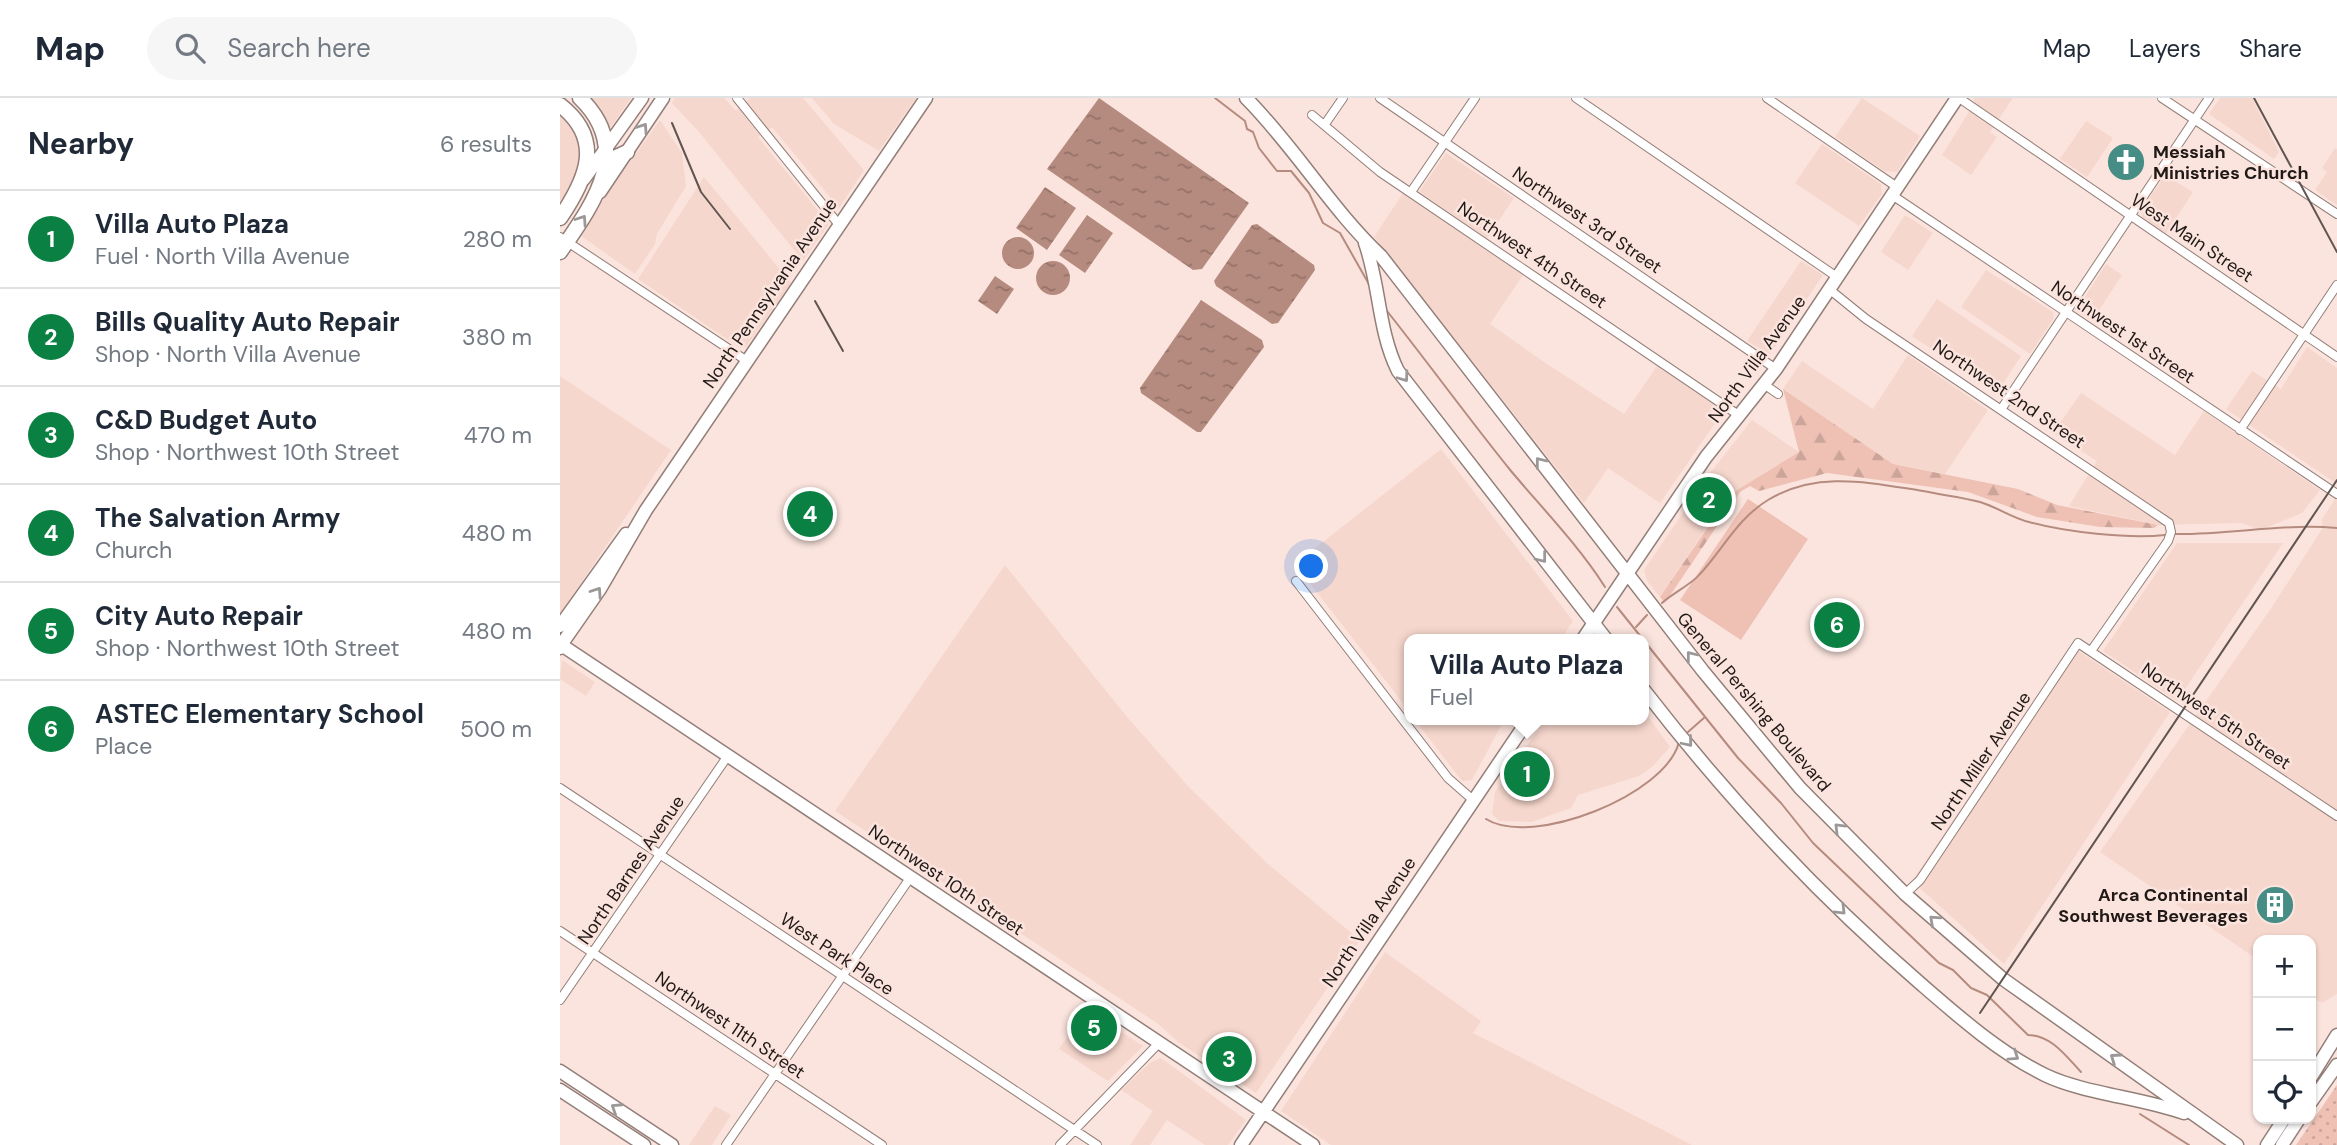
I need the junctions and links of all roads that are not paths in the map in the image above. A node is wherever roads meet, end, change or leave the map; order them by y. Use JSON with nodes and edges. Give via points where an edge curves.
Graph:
{"nodes":[{"id":1,"x":580,"y":98,"type":"edge"},
{"id":2,"x":642,"y":98,"type":"edge"},
{"id":3,"x":663,"y":98,"type":"edge"},
{"id":4,"x":737,"y":98,"type":"edge"},
{"id":5,"x":926,"y":98,"type":"edge"},
{"id":6,"x":1246,"y":98,"type":"edge"},
{"id":7,"x":1343,"y":98,"type":"edge"},
{"id":8,"x":1380,"y":98,"type":"edge"},
{"id":9,"x":1475,"y":98,"type":"edge"},
{"id":10,"x":1576,"y":98,"type":"edge"},
{"id":11,"x":1767,"y":98,"type":"edge"},
{"id":12,"x":1958,"y":98,"type":"edge"},
{"id":13,"x":2162,"y":98,"type":"edge"},
{"id":14,"x":2209,"y":98,"type":"edge"},
{"id":15,"x":560,"y":106,"type":"edge"},
{"id":16,"x":1312,"y":115,"type":"dead end"},
{"id":17,"x":2194,"y":120,"type":"junction"},
{"id":18,"x":1325,"y":124,"type":"junction"},
{"id":19,"x":1444,"y":142,"type":"junction"},
{"id":20,"x":627,"y":152,"type":"junction"},
{"id":21,"x":600,"y":157,"type":"junction"},
{"id":22,"x":1895,"y":191,"type":"junction"},
{"id":23,"x":1411,"y":192,"type":"junction"},
{"id":24,"x":596,"y":198,"type":"junction"},
{"id":25,"x":2337,"y":214,"type":"edge"},
{"id":26,"x":2131,"y":215,"type":"junction"},
{"id":27,"x":560,"y":218,"type":"edge"},
{"id":28,"x":839,"y":226,"type":"junction"},
{"id":29,"x":1363,"y":240,"type":"junction"},
{"id":30,"x":562,"y":243,"type":"edge"},
{"id":31,"x":1837,"y":277,"type":"junction"},
{"id":32,"x":1404,"y":285,"type":"junction"},
{"id":33,"x":2337,"y":285,"type":"edge"},
{"id":34,"x":1829,"y":289,"type":"junction"},
{"id":35,"x":1378,"y":292,"type":"junction"},
{"id":36,"x":2066,"y":312,"type":"junction"},
{"id":37,"x":2305,"y":334,"type":"junction"},
{"id":38,"x":2337,"y":357,"type":"edge"},
{"id":39,"x":747,"y":361,"type":"junction"},
{"id":40,"x":1776,"y":369,"type":"junction"},
{"id":41,"x":1765,"y":385,"type":"junction"},
{"id":42,"x":1778,"y":394,"type":"dead end"},
{"id":43,"x":2002,"y":408,"type":"junction"},
{"id":44,"x":1740,"y":415,"type":"junction"},
{"id":45,"x":2240,"y":430,"type":"junction"},
{"id":46,"x":2337,"y":494,"type":"edge"},
{"id":47,"x":646,"y":510,"type":"junction"},
{"id":48,"x":1627,"y":574,"type":"junction"},
{"id":49,"x":1296,"y":581,"type":"dead end"},
{"id":50,"x":1594,"y":624,"type":"junction"},
{"id":51,"x":560,"y":626,"type":"edge"},
{"id":52,"x":1587,"y":634,"type":"edge"},
{"id":53,"x":1602,"y":634,"type":"edge"},
{"id":54,"x":2078,"y":643,"type":"joint"},
{"id":55,"x":560,"y":645,"type":"edge"},
{"id":56,"x":2091,"y":651,"type":"junction"},
{"id":57,"x":1649,"y":696,"type":"edge"},
{"id":58,"x":1404,"y":721,"type":"edge"},
{"id":59,"x":1407,"y":725,"type":"edge"},
{"id":60,"x":1525,"y":725,"type":"edge"},
{"id":61,"x":727,"y":757,"type":"junction"},
{"id":62,"x":560,"y":788,"type":"edge"},
{"id":63,"x":1473,"y":800,"type":"junction"},
{"id":64,"x":2337,"y":816,"type":"edge"},
{"id":65,"x":660,"y":855,"type":"junction"},
{"id":66,"x":910,"y":878,"type":"junction"},
{"id":67,"x":1905,"y":894,"type":"junction"},
{"id":68,"x":560,"y":932,"type":"edge"},
{"id":69,"x":593,"y":953,"type":"junction"},
{"id":70,"x":842,"y":976,"type":"junction"},
{"id":71,"x":560,"y":1000,"type":"edge"},
{"id":72,"x":2337,"y":1035,"type":"edge"},
{"id":73,"x":1158,"y":1043,"type":"junction"},
{"id":74,"x":2337,"y":1065,"type":"edge"},
{"id":75,"x":2316,"y":1068,"type":"edge"},
{"id":76,"x":560,"y":1071,"type":"edge"},
{"id":77,"x":775,"y":1074,"type":"junction"},
{"id":78,"x":560,"y":1090,"type":"edge"},
{"id":79,"x":2316,"y":1095,"type":"edge"},
{"id":80,"x":1263,"y":1112,"type":"junction"},
{"id":81,"x":2191,"y":1115,"type":"junction"},
{"id":82,"x":2281,"y":1124,"type":"edge"},
{"id":83,"x":2296,"y":1124,"type":"edge"},
{"id":84,"x":1076,"y":1131,"type":"junction"},
{"id":85,"x":644,"y":1145,"type":"edge"},
{"id":86,"x":672,"y":1145,"type":"edge"},
{"id":87,"x":726,"y":1145,"type":"edge"},
{"id":88,"x":882,"y":1145,"type":"edge"},
{"id":89,"x":1060,"y":1145,"type":"edge"},
{"id":90,"x":1097,"y":1145,"type":"edge"},
{"id":91,"x":1241,"y":1145,"type":"edge"},
{"id":92,"x":1313,"y":1145,"type":"edge"},
{"id":93,"x":2237,"y":1145,"type":"edge"},
{"id":94,"x":2267,"y":1145,"type":"edge"},
{"id":95,"x":2282,"y":1145,"type":"edge"}],
"edges":[{"from":1,"to":21,"type":"main road","via":[[600,126]]},
{"from":2,"to":21,"type":"main road"},
{"from":20,"to":3,"type":"main road","one_way":true},
{"from":4,"to":28,"type":"street"},
{"from":5,"to":28,"type":"main road","name":"North Pennsylvania Avenue"},
{"from":6,"to":29,"type":"main road","name":"General Pershing Boulevard","via":[[1288,142]]},
{"from":7,"to":18,"type":"street"},
{"from":8,"to":19,"type":"street","name":"Northwest 3rd Street"},
{"from":9,"to":19,"type":"street"},
{"from":10,"to":31,"type":"street"},
{"from":11,"to":22,"type":"street","name":"Northwest 1st Street"},
{"from":12,"to":22,"type":"main road","name":"North Villa Avenue"},
{"from":12,"to":26,"type":"street","name":"West Main Street"},
{"from":13,"to":17,"type":"street"},
{"from":14,"to":17,"type":"street"},
{"from":15,"to":21,"type":"main road"},
{"from":16,"to":18,"type":"street","name":"Northwest 4th Street"},
{"from":17,"to":25,"type":"street"},
{"from":17,"to":26,"type":"street"},
{"from":18,"to":23,"type":"street","name":"Northwest 4th Street","via":[[1380,172]]},
{"from":19,"to":23,"type":"street"},
{"from":19,"to":40,"type":"street","name":"Northwest 3rd Street"},
{"from":20,"to":21,"type":"main road"},
{"from":20,"to":24,"type":"main road"},
{"from":21,"to":24,"type":"main road","via":[[604,178]]},
{"from":21,"to":27,"type":"main road"},
{"from":22,"to":31,"type":"main road","name":"North Villa Avenue"},
{"from":22,"to":36,"type":"street","name":"Northwest 1st Street"},
{"from":23,"to":44,"type":"street","name":"Northwest 4th Street"},
{"from":30,"to":24,"type":"main road","one_way":true},
{"from":26,"to":36,"type":"street"},
{"from":26,"to":37,"type":"street","name":"West Main Street"},
{"from":28,"to":39,"type":"main road","name":"North Pennsylvania Avenue"},
{"from":29,"to":32,"type":"main road","name":"General Pershing Boulevard"},
{"from":29,"to":35,"type":"main road","name":"General Pershing Boulevard"},
{"from":30,"to":39,"type":"street"},
{"from":31,"to":34,"type":"main road","name":"North Villa Avenue"},
{"from":32,"to":35,"type":"main road","via":[[1390,283]]},
{"from":48,"to":32,"type":"main road","name":"General Pershing Boulevard","one_way":true},
{"from":33,"to":37,"type":"street"},
{"from":34,"to":40,"type":"main road","name":"North Villa Avenue"},
{"from":34,"to":43,"type":"street","name":"Northwest 2nd Street","via":[[1866,319]]},
{"from":35,"to":50,"type":"main road","name":"General Pershing Boulevard","one_way":true,"via":[[1388,348],[1398,371]]},
{"from":36,"to":43,"type":"street"},
{"from":36,"to":45,"type":"street","name":"Northwest 1st Street"},
{"from":37,"to":38,"type":"street","name":"West Main Street"},
{"from":37,"to":45,"type":"street"},
{"from":39,"to":47,"type":"main road","name":"North Pennsylvania Avenue"},
{"from":40,"to":41,"type":"main road","name":"North Villa Avenue"},
{"from":41,"to":42,"type":"street"},
{"from":41,"to":44,"type":"main road","name":"North Villa Avenue"},
{"from":43,"to":56,"type":"street","name":"Northwest 2nd Street","via":[[2160,514],[2171,529]]},
{"from":44,"to":48,"type":"main road","name":"North Villa Avenue"},
{"from":45,"to":46,"type":"street","name":"Northwest 1st Street"},
{"from":47,"to":51,"type":"main road","name":"North Pennsylvania Avenue"},
{"from":55,"to":47,"type":"main road","name":"North Pennsylvania Avenue","one_way":true},
{"from":48,"to":50,"type":"main road","name":"North Villa Avenue"},
{"from":67,"to":48,"type":"main road","name":"General Pershing Boulevard","one_way":true,"via":[[1800,788]]},
{"from":49,"to":58,"type":"street"},
{"from":50,"to":52,"type":"main road","name":"North Villa Avenue"},
{"from":50,"to":53,"type":"main road","name":"General Pershing Boulevard"},
{"from":54,"to":56,"type":"street","name":"Northwest 5th Street"},
{"from":54,"to":67,"type":"street","name":"North Miller Avenue","via":[[1920,880]]},
{"from":55,"to":61,"type":"main road","name":"Northwest 10th Street"},
{"from":56,"to":64,"type":"street","name":"Northwest 5th Street"},
{"from":57,"to":81,"type":"main road","name":"General Pershing Boulevard","one_way":true,"via":[[1793,862],[1895,961],[1981,1033],[2059,1081]]},
{"from":59,"to":63,"type":"street","via":[[1448,778]]},
{"from":60,"to":63,"type":"main road","name":"North Villa Avenue"},
{"from":61,"to":65,"type":"street","name":"North Barnes Avenue"},
{"from":61,"to":66,"type":"main road","name":"Northwest 10th Street"},
{"from":62,"to":65,"type":"street","name":"West Park Place"},
{"from":63,"to":80,"type":"main road","name":"North Villa Avenue"},
{"from":65,"to":69,"type":"street","name":"North Barnes Avenue"},
{"from":65,"to":70,"type":"street","name":"West Park Place"},
{"from":66,"to":70,"type":"street"},
{"from":66,"to":73,"type":"main road","name":"Northwest 10th Street"},
{"from":81,"to":67,"type":"main road","name":"General Pershing Boulevard","one_way":true,"via":[[2003,979]]},
{"from":68,"to":69,"type":"street","name":"Northwest 11th Street"},
{"from":69,"to":71,"type":"street","name":"North Barnes Avenue"},
{"from":69,"to":77,"type":"street","name":"Northwest 11th Street"},
{"from":70,"to":77,"type":"street"},
{"from":70,"to":84,"type":"street","name":"West Park Place"},
{"from":72,"to":75,"type":"main road"},
{"from":73,"to":80,"type":"main road","name":"Northwest 10th Street"},
{"from":73,"to":84,"type":"street"},
{"from":74,"to":79,"type":"main road"},
{"from":86,"to":76,"type":"main road","one_way":true},
{"from":77,"to":87,"type":"street"},
{"from":77,"to":88,"type":"street","name":"Northwest 11th Street"},
{"from":78,"to":85,"type":"main road"},
{"from":80,"to":91,"type":"main road","name":"North Villa Avenue"},
{"from":80,"to":92,"type":"main road","name":"Northwest 10th Street"},
{"from":81,"to":93,"type":"main road","name":"General Pershing Boulevard"},
{"from":82,"to":94,"type":"main road"},
{"from":83,"to":95,"type":"main road"},
{"from":84,"to":89,"type":"street"},
{"from":84,"to":90,"type":"street","name":"West Park Place"}]}
